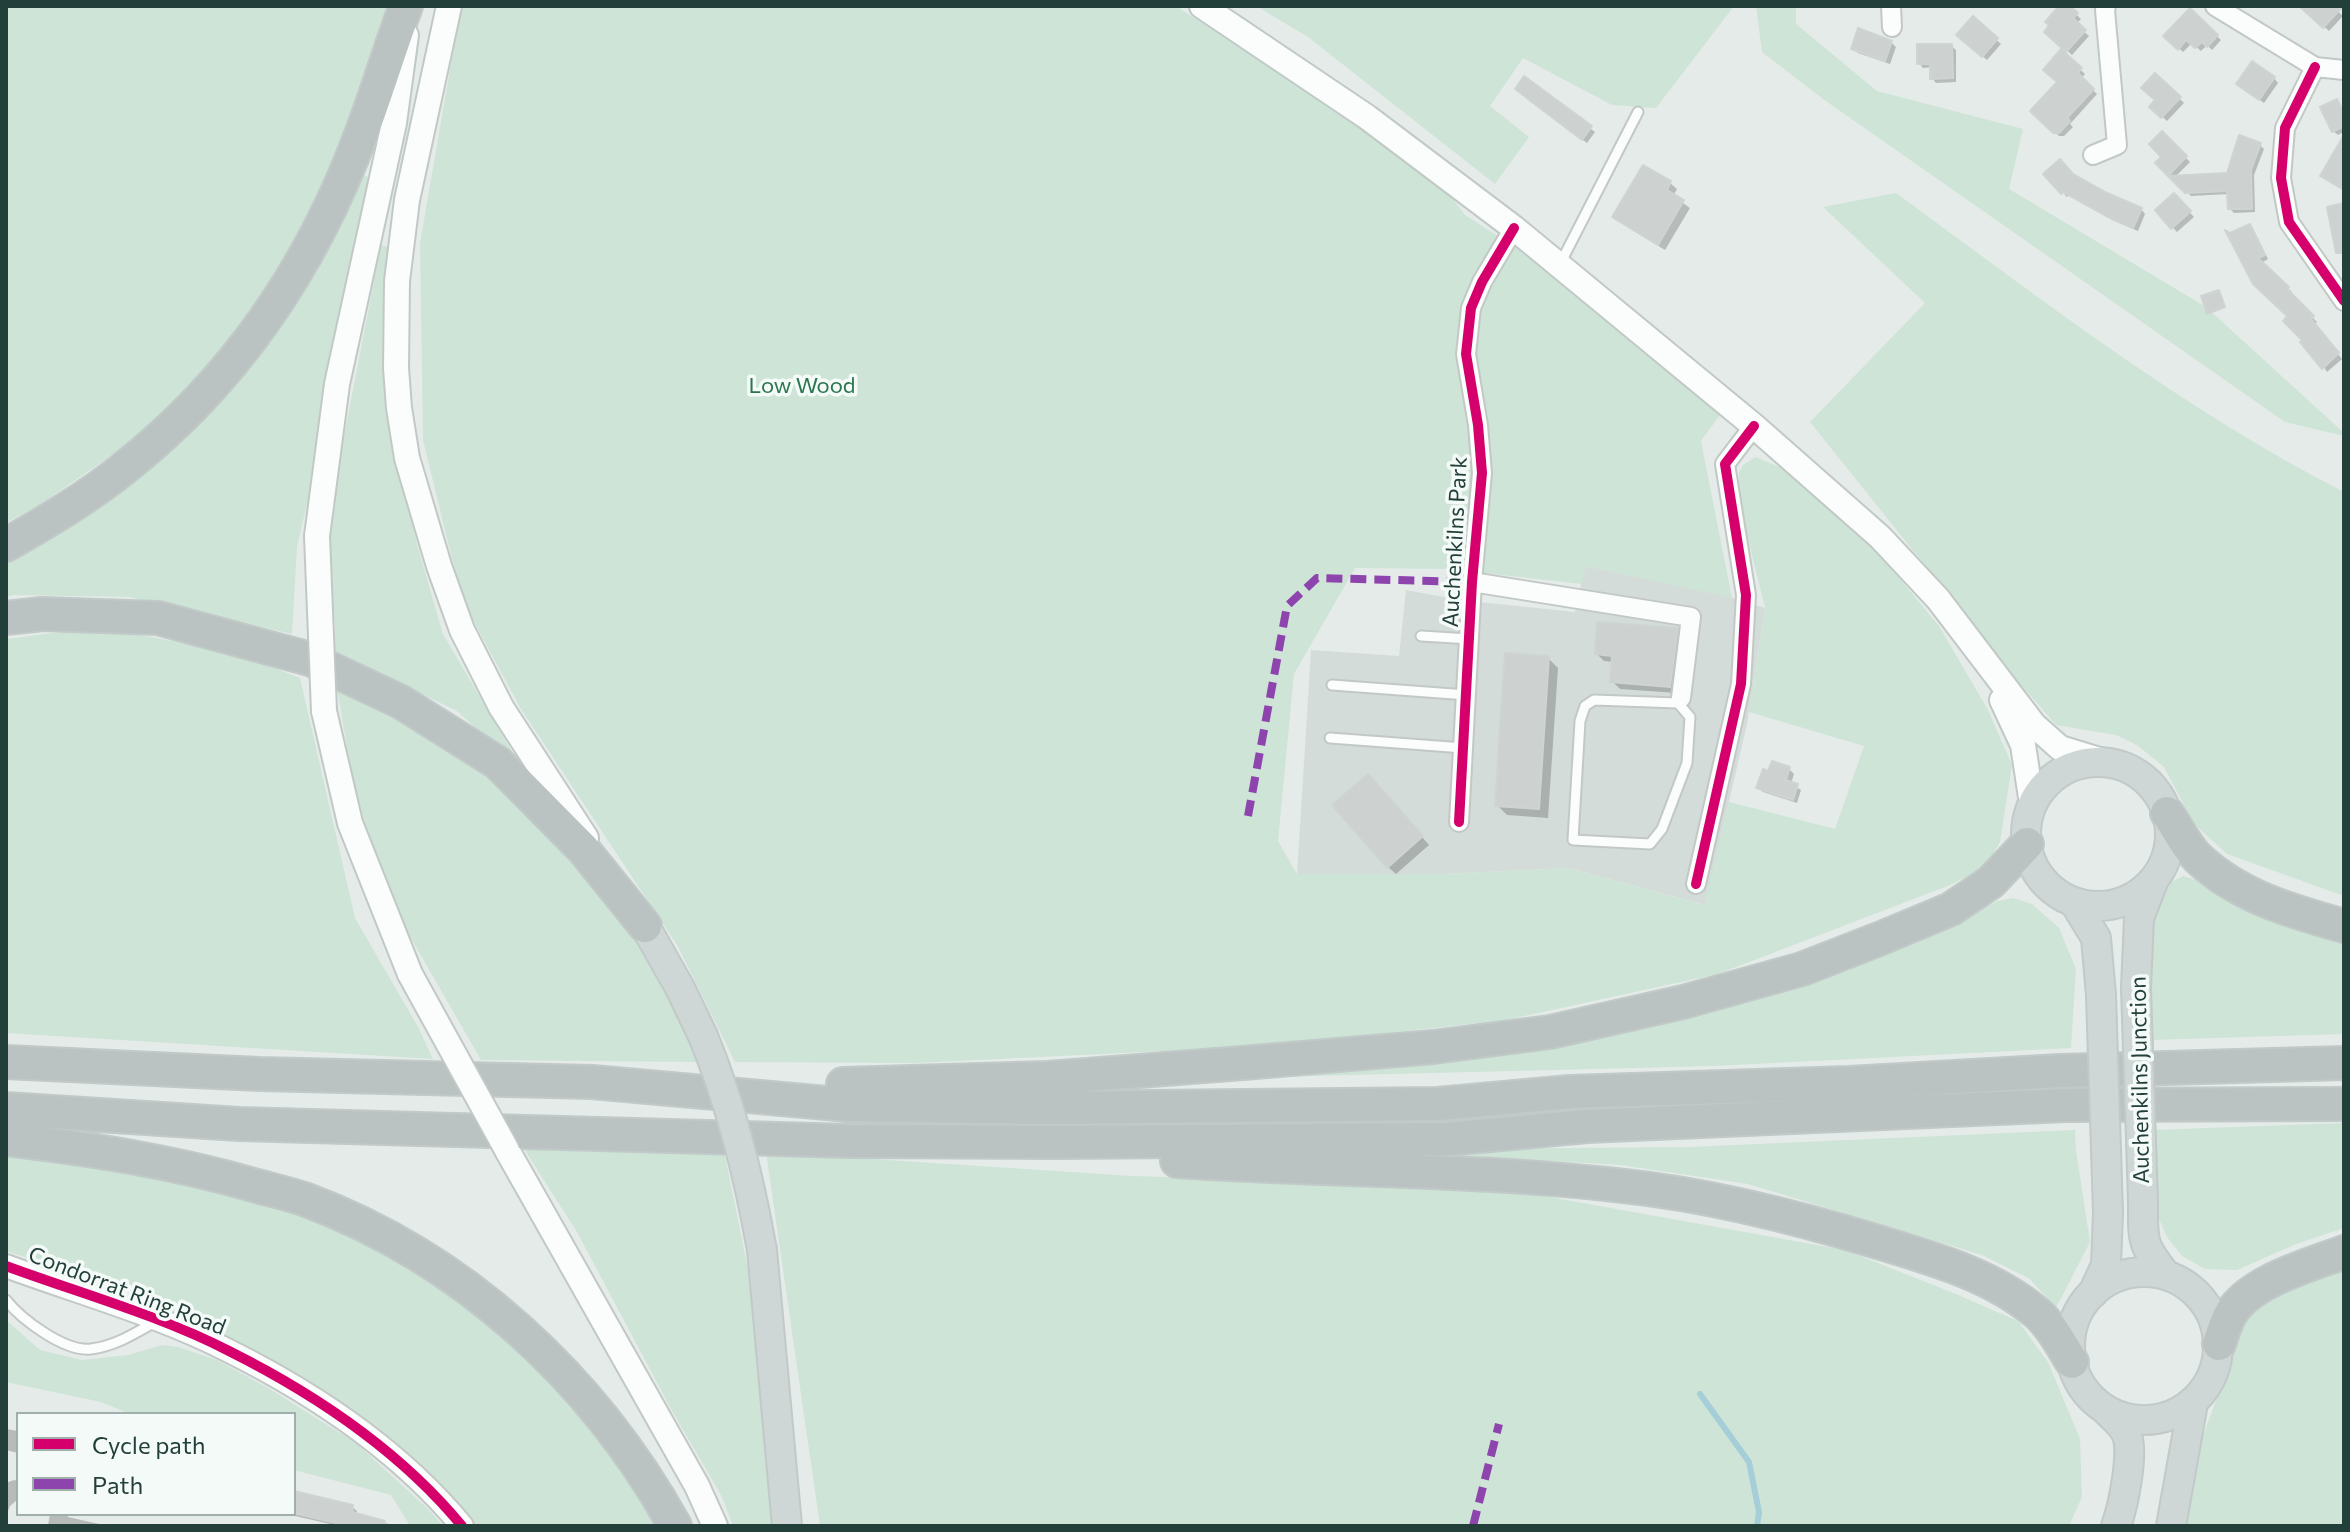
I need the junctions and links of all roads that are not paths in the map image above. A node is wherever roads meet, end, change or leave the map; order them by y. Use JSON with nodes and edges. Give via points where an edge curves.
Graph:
{"nodes":[{"id":1,"x":408,"y":6,"type":"edge"},
{"id":2,"x":449,"y":6,"type":"edge"},
{"id":3,"x":1202,"y":6,"type":"edge"},
{"id":4,"x":1891,"y":6,"type":"edge"},
{"id":5,"x":2106,"y":6,"type":"edge"},
{"id":6,"x":2215,"y":6,"type":"edge"},
{"id":7,"x":1892,"y":27,"type":"dead end"},
{"id":8,"x":2315,"y":67,"type":"junction"},
{"id":9,"x":2344,"y":70,"type":"edge"},
{"id":10,"x":1638,"y":112,"type":"dead end"},
{"id":11,"x":2093,"y":155,"type":"dead end"},
{"id":12,"x":1514,"y":228,"type":"junction"},
{"id":13,"x":1560,"y":264,"type":"junction"},
{"id":14,"x":2344,"y":301,"type":"edge"},
{"id":15,"x":1754,"y":426,"type":"junction"},
{"id":16,"x":6,"y":545,"type":"edge"},
{"id":17,"x":1472,"y":582,"type":"junction"},
{"id":18,"x":6,"y":618,"type":"edge"},
{"id":19,"x":1421,"y":636,"type":"dead end"},
{"id":20,"x":1471,"y":640,"type":"junction"},
{"id":21,"x":1987,"y":666,"type":"junction"},
{"id":22,"x":1332,"y":685,"type":"dead end"},
{"id":23,"x":1467,"y":695,"type":"junction"},
{"id":24,"x":1679,"y":700,"type":"junction"},
{"id":25,"x":1330,"y":738,"type":"dead end"},
{"id":26,"x":1464,"y":748,"type":"junction"},
{"id":27,"x":2109,"y":763,"type":"junction"},
{"id":28,"x":2032,"y":804,"type":"junction"},
{"id":29,"x":2167,"y":813,"type":"junction"},
{"id":30,"x":1459,"y":822,"type":"dead end"},
{"id":31,"x":2027,"y":844,"type":"junction"},
{"id":32,"x":2153,"y":882,"type":"junction"},
{"id":33,"x":1696,"y":884,"type":"dead end"},
{"id":34,"x":2074,"y":902,"type":"junction"},
{"id":35,"x":645,"y":926,"type":"junction"},
{"id":36,"x":2344,"y":926,"type":"edge"},
{"id":37,"x":6,"y":1062,"type":"edge"},
{"id":38,"x":2344,"y":1063,"type":"edge"},
{"id":39,"x":592,"y":1082,"type":"junction"},
{"id":40,"x":2344,"y":1104,"type":"edge"},
{"id":41,"x":6,"y":1109,"type":"edge"},
{"id":42,"x":6,"y":1139,"type":"edge"},
{"id":43,"x":850,"y":1141,"type":"junction"},
{"id":44,"x":2344,"y":1252,"type":"edge"},
{"id":45,"x":6,"y":1266,"type":"edge"},
{"id":46,"x":2166,"y":1275,"type":"junction"},
{"id":47,"x":2093,"y":1293,"type":"junction"},
{"id":48,"x":6,"y":1300,"type":"edge"},
{"id":49,"x":158,"y":1321,"type":"junction"},
{"id":50,"x":2219,"y":1344,"type":"junction"},
{"id":51,"x":2072,"y":1362,"type":"junction"},
{"id":52,"x":773,"y":1374,"type":"junction"},
{"id":53,"x":2193,"y":1403,"type":"junction"},
{"id":54,"x":2104,"y":1408,"type":"junction"},
{"id":55,"x":462,"y":1526,"type":"edge"},
{"id":56,"x":675,"y":1526,"type":"edge"},
{"id":57,"x":715,"y":1526,"type":"edge"},
{"id":58,"x":787,"y":1526,"type":"edge"},
{"id":59,"x":801,"y":1526,"type":"edge"},
{"id":60,"x":2116,"y":1526,"type":"edge"},
{"id":61,"x":2171,"y":1526,"type":"edge"}],
"edges":[{"from":1,"to":16,"type":"highway","via":[[336,193],[277,304],[202,398],[154,443],[53,518]]},
{"from":1,"to":57,"type":"main road","bridge":true,"via":[[394,123],[337,384],[317,536],[324,711],[350,823],[410,974]]},
{"from":2,"to":35,"type":"main road","via":[[407,200],[397,281],[396,368],[407,458],[439,566],[479,665],[530,754]]},
{"from":3,"to":12,"type":"main road","via":[[1367,117]]},
{"from":4,"to":7,"type":"street"},
{"from":5,"to":11,"type":"street","via":[[2117,145]]},
{"from":6,"to":8,"type":"street"},
{"from":8,"to":9,"type":"street"},
{"from":8,"to":14,"type":"street","via":[[2285,128],[2281,178],[2289,222]]},
{"from":10,"to":13,"type":"lane"},
{"from":12,"to":13,"type":"main road"},
{"from":12,"to":17,"type":"street","name":"Auchenkilns Park","via":[[1471,308],[1466,354],[1482,473]]},
{"from":13,"to":15,"type":"main road"},
{"from":15,"to":21,"type":"main road","via":[[1880,537],[1938,599]]},
{"from":15,"to":33,"type":"street","via":[[1725,464],[1746,595],[1741,684]]},
{"from":17,"to":20,"type":"street","name":"Auchenkilns Park"},
{"from":17,"to":24,"type":"street","name":"Auchenkilns Park","via":[[1691,617]]},
{"from":18,"to":35,"type":"highway","via":[[158,618],[310,659],[401,702],[498,763],[583,849]]},
{"from":19,"to":20,"type":"lane"},
{"from":20,"to":23,"type":"street","name":"Auchenkilns Park"},
{"from":21,"to":27,"type":"main road","via":[[2034,725],[2060,748]]},
{"from":21,"to":28,"type":"main road","via":[[2023,745]]},
{"from":22,"to":23,"type":"lane"},
{"from":23,"to":26,"type":"street","name":"Auchenkilns Park"},
{"from":24,"to":24,"type":"lane","via":[[1594,700],[1585,706],[1573,840],[1650,844],[1662,829],[1687,763],[1690,717]]},
{"from":25,"to":26,"type":"lane"},
{"from":26,"to":30,"type":"street","name":"Auchenkilns Park"},
{"from":27,"to":28,"type":"main road","via":[[2086,763],[2064,771]]},
{"from":27,"to":29,"type":"main road","via":[[2145,779]]},
{"from":28,"to":31,"type":"main road"},
{"from":29,"to":32,"type":"main road","name":"Auchenkilns Junction","via":[[2171,837],[2166,861]]},
{"from":29,"to":36,"type":"highway","via":[[2197,857],[2241,891]]},
{"from":31,"to":34,"type":"main road","name":"Auchenkilns Junction","via":[[2042,880]]},
{"from":31,"to":39,"type":"highway","via":[[1991,882],[1951,909],[1879,939],[1802,969],[1550,1032],[1433,1047],[1048,1078],[860,1084]]},
{"from":32,"to":34,"type":"main road","via":[[2117,904],[2095,907]]},
{"from":32,"to":46,"type":"main road","name":"Auchenkilns Junction","bridge":true,"via":[[2139,918],[2136,988],[2143,1239]]},
{"from":34,"to":47,"type":"main road","name":"Auchenkilns Junction","bridge":true,"via":[[2096,938],[2101,995],[2108,1212],[2106,1265]]},
{"from":35,"to":52,"type":"main road","bridge":true,"via":[[703,1036],[742,1151],[762,1250]]},
{"from":37,"to":39,"type":"highway"},
{"from":38,"to":39,"type":"highway","via":[[1570,1092],[1438,1104],[1263,1107],[849,1105]]},
{"from":40,"to":43,"type":"highway","via":[[2066,1105],[1587,1126],[1447,1139]]},
{"from":41,"to":43,"type":"highway","via":[[239,1124]]},
{"from":42,"to":56,"type":"highway","via":[[204,1171],[304,1199],[381,1234],[463,1283],[538,1345],[599,1412]]},
{"from":43,"to":51,"type":"highway","via":[[1275,1168],[1472,1174],[1626,1186],[1732,1203],[1938,1260],[2004,1288],[2040,1315]]},
{"from":44,"to":50,"type":"highway","via":[[2274,1279],[2247,1296],[2231,1313]]},
{"from":45,"to":49,"type":"street","name":"Condorrat Ring Road"},
{"from":46,"to":47,"type":"main road","via":[[2119,1276]]},
{"from":46,"to":50,"type":"main road","name":"Auchenkilns Junction","via":[[2203,1301]]},
{"from":47,"to":51,"type":"main road","name":"Auchenkilns Junction","via":[[2076,1317]]},
{"from":48,"to":49,"type":"lane","via":[[34,1327],[88,1350],[119,1343]]},
{"from":49,"to":55,"type":"street","name":"Condorrat Ring Road","via":[[228,1350],[310,1397],[386,1450]]},
{"from":50,"to":53,"type":"main road","via":[[2212,1377]]},
{"from":51,"to":54,"type":"main road","via":[[2089,1396]]},
{"from":52,"to":58,"type":"main road"},
{"from":52,"to":59,"type":"main road"},
{"from":53,"to":54,"type":"main road","via":[[2151,1420]]},
{"from":53,"to":61,"type":"main road"},
{"from":54,"to":60,"type":"main road","via":[[2127,1434],[2129,1460]]}]}
